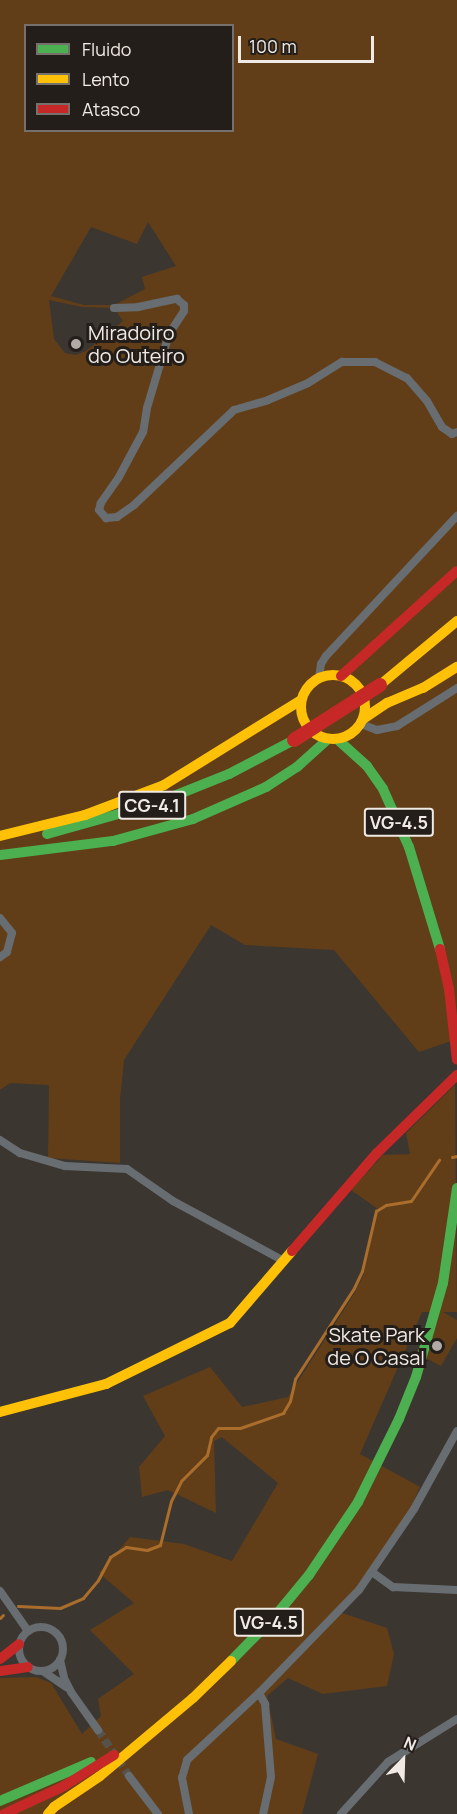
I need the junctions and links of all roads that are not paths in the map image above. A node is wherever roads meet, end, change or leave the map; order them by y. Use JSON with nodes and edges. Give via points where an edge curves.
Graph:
{"nodes":[{"id":1,"x":114,"y":308,"type":"dead end"},
{"id":2,"x":457,"y":432,"type":"edge"},
{"id":3,"x":457,"y":516,"type":"edge"},
{"id":4,"x":457,"y":571,"type":"edge"},
{"id":5,"x":457,"y":621,"type":"edge"},
{"id":6,"x":457,"y":667,"type":"edge"},
{"id":7,"x":340,"y":676,"type":"junction"},
{"id":8,"x":319,"y":678,"type":"junction"},
{"id":9,"x":457,"y":688,"type":"edge"},
{"id":10,"x":301,"y":699,"type":"junction"},
{"id":11,"x":360,"y":724,"type":"junction"},
{"id":12,"x":332,"y":739,"type":"junction"},
{"id":13,"x":367,"y":766,"type":"junction"},
{"id":14,"x":0,"y":836,"type":"edge"},
{"id":15,"x":0,"y":842,"type":"edge"},
{"id":16,"x":0,"y":855,"type":"edge"},
{"id":17,"x":0,"y":918,"type":"edge"},
{"id":18,"x":0,"y":957,"type":"edge"},
{"id":19,"x":457,"y":1060,"type":"edge"},
{"id":20,"x":457,"y":1075,"type":"edge"},
{"id":21,"x":0,"y":1140,"type":"edge"},
{"id":22,"x":457,"y":1188,"type":"edge"},
{"id":23,"x":284,"y":1261,"type":"junction"},
{"id":24,"x":0,"y":1412,"type":"edge"},
{"id":25,"x":457,"y":1431,"type":"edge"},
{"id":26,"x":372,"y":1572,"type":"junction"},
{"id":27,"x":457,"y":1590,"type":"edge"},
{"id":28,"x":0,"y":1591,"type":"edge"},
{"id":29,"x":28,"y":1630,"type":"junction"},
{"id":30,"x":19,"y":1644,"type":"junction"},
{"id":31,"x":0,"y":1659,"type":"edge"},
{"id":32,"x":60,"y":1660,"type":"junction"},
{"id":33,"x":28,"y":1667,"type":"junction"},
{"id":34,"x":0,"y":1671,"type":"edge"},
{"id":35,"x":43,"y":1671,"type":"junction"},
{"id":36,"x":71,"y":1692,"type":"junction"},
{"id":37,"x":259,"y":1693,"type":"junction"},
{"id":38,"x":457,"y":1719,"type":"edge"},
{"id":39,"x":161,"y":1725,"type":"junction"},
{"id":40,"x":98,"y":1730,"type":"tunnel mouth"},
{"id":41,"x":124,"y":1749,"type":"junction"},
{"id":42,"x":129,"y":1776,"type":"tunnel mouth"},
{"id":43,"x":0,"y":1801,"type":"edge"},
{"id":44,"x":4,"y":1814,"type":"edge"},
{"id":45,"x":48,"y":1814,"type":"edge"},
{"id":46,"x":158,"y":1814,"type":"edge"},
{"id":47,"x":189,"y":1814,"type":"edge"},
{"id":48,"x":263,"y":1814,"type":"edge"},
{"id":49,"x":341,"y":1814,"type":"edge"}],
"edges":[{"from":1,"to":2,"type":"street","via":[[177,299],[184,305],[169,334],[143,432],[101,503],[99,510],[106,518],[117,517],[134,506],[234,410],[308,383],[342,362],[375,362],[407,378],[442,427],[452,434]]},
{"from":3,"to":8,"type":"street","via":[[326,656]]},
{"from":4,"to":7,"type":"main road"},
{"from":5,"to":15,"type":"main road","number":"CG-4.1","bridge":true,"via":[[380,685],[294,740],[229,774],[153,804],[70,829]]},
{"from":6,"to":11,"type":"main road","via":[[423,688],[387,703]]},
{"from":7,"to":8,"type":"main road"},
{"from":7,"to":11,"type":"main road","via":[[358,688],[365,708]]},
{"from":8,"to":10,"type":"main road"},
{"from":9,"to":11,"type":"street","via":[[397,726],[377,730]]},
{"from":10,"to":12,"type":"main road","via":[[306,725],[319,737]]},
{"from":10,"to":14,"type":"main road","via":[[164,785],[85,815]]},
{"from":11,"to":12,"type":"main road"},
{"from":11,"to":13,"type":"main road"},
{"from":12,"to":13,"type":"main road"},
{"from":12,"to":16,"type":"main road","via":[[266,787],[193,819],[113,841]]},
{"from":13,"to":19,"type":"main road","number":"VG-4.5","via":[[392,806],[421,882],[449,989]]},
{"from":17,"to":18,"type":"street","via":[[12,933],[7,952]]},
{"from":20,"to":23,"type":"main road","via":[[377,1153]]},
{"from":21,"to":23,"type":"street","via":[[20,1153],[65,1166],[127,1169],[173,1201]]},
{"from":22,"to":39,"type":"main road","number":"VG-4.5","via":[[443,1283],[416,1377],[358,1502],[309,1575],[276,1615]]},
{"from":23,"to":24,"type":"main road","via":[[230,1323],[106,1384]]},
{"from":25,"to":26,"type":"street","via":[[414,1509]]},
{"from":26,"to":27,"type":"street","via":[[393,1587]]},
{"from":26,"to":37,"type":"street","via":[[319,1634]]},
{"from":28,"to":29,"type":"street"},
{"from":29,"to":30,"type":"street"},
{"from":29,"to":32,"type":"street","via":[[42,1626],[56,1632],[63,1645]]},
{"from":30,"to":31,"type":"main road"},
{"from":30,"to":33,"type":"street","via":[[20,1657]]},
{"from":32,"to":35,"type":"street"},
{"from":32,"to":36,"type":"street"},
{"from":33,"to":34,"type":"main road"},
{"from":33,"to":35,"type":"street"},
{"from":35,"to":36,"type":"street"},
{"from":36,"to":40,"type":"street"},
{"from":37,"to":47,"type":"street","via":[[187,1760],[182,1778]]},
{"from":37,"to":48,"type":"street","via":[[265,1704],[271,1777]]},
{"from":38,"to":49,"type":"street","via":[[388,1762]]},
{"from":39,"to":41,"type":"main road","number":"VG-4.5"},
{"from":39,"to":45,"type":"main road"},
{"from":41,"to":43,"type":"main road"},
{"from":41,"to":44,"type":"main road","number":"VG-4.5","via":[[64,1786]]},
{"from":42,"to":46,"type":"street"}]}
